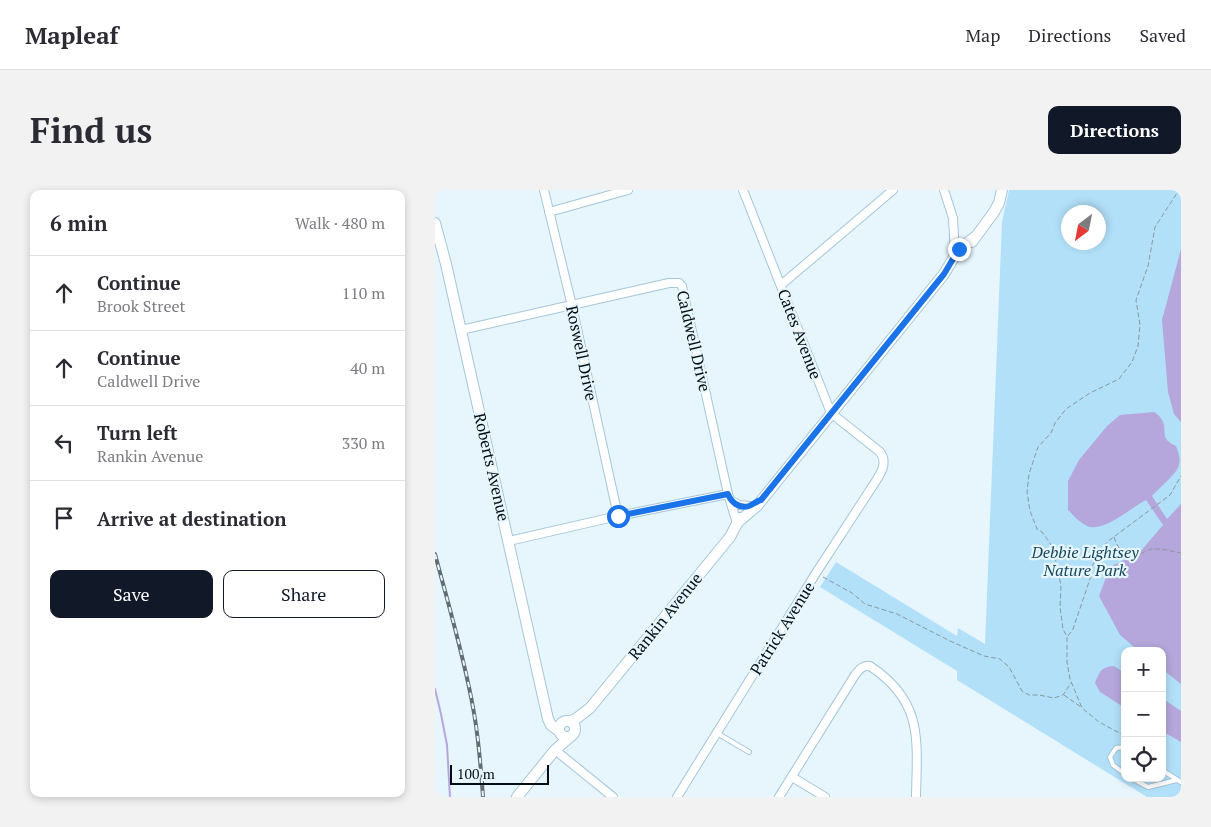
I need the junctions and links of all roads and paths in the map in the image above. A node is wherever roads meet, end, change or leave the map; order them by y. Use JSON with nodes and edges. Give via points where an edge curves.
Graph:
{"nodes":[{"id":1,"x":544,"y":190,"type":"edge"},
{"id":2,"x":628,"y":190,"type":"edge"},
{"id":3,"x":743,"y":190,"type":"edge"},
{"id":4,"x":893,"y":190,"type":"edge"},
{"id":5,"x":944,"y":190,"type":"edge"},
{"id":6,"x":1002,"y":190,"type":"edge"},
{"id":7,"x":1179,"y":190,"type":"edge"},
{"id":8,"x":549,"y":212,"type":"junction"},
{"id":9,"x":435,"y":223,"type":"edge"},
{"id":10,"x":955,"y":254,"type":"junction"},
{"id":11,"x":781,"y":285,"type":"junction"},
{"id":12,"x":572,"y":306,"type":"junction"},
{"id":13,"x":461,"y":330,"type":"junction"},
{"id":14,"x":831,"y":413,"type":"junction"},
{"id":15,"x":1181,"y":476,"type":"edge"},
{"id":16,"x":729,"y":497,"type":"junction"},
{"id":17,"x":761,"y":500,"type":"junction"},
{"id":18,"x":750,"y":506,"type":"junction"},
{"id":19,"x":618,"y":516,"type":"junction"},
{"id":20,"x":737,"y":523,"type":"junction"},
{"id":21,"x":1114,"y":536,"type":"junction"},
{"id":22,"x":509,"y":541,"type":"junction"},
{"id":23,"x":1181,"y":553,"type":"edge"},
{"id":24,"x":816,"y":573,"type":"junction"},
{"id":25,"x":1067,"y":637,"type":"junction"},
{"id":26,"x":1072,"y":683,"type":"junction"},
{"id":27,"x":1063,"y":694,"type":"junction"},
{"id":28,"x":1082,"y":708,"type":"junction"},
{"id":29,"x":566,"y":730,"type":"junction"},
{"id":30,"x":717,"y":733,"type":"junction"},
{"id":31,"x":1121,"y":734,"type":"edge"},
{"id":32,"x":1121,"y":747,"type":"edge"},
{"id":33,"x":555,"y":750,"type":"junction"},
{"id":34,"x":749,"y":752,"type":"dead end"},
{"id":35,"x":1121,"y":771,"type":"edge"},
{"id":36,"x":1166,"y":773,"type":"edge"},
{"id":37,"x":792,"y":776,"type":"junction"},
{"id":38,"x":1179,"y":781,"type":"edge"},
{"id":39,"x":1139,"y":782,"type":"edge"},
{"id":40,"x":517,"y":797,"type":"edge"},
{"id":41,"x":613,"y":797,"type":"edge"},
{"id":42,"x":677,"y":797,"type":"edge"},
{"id":43,"x":779,"y":797,"type":"edge"},
{"id":44,"x":825,"y":797,"type":"edge"},
{"id":45,"x":916,"y":797,"type":"edge"}],
"edges":[{"from":1,"to":8,"type":"street","name":"Roswell Drive"},
{"from":2,"to":8,"type":"street"},
{"from":3,"to":11,"type":"street","name":"Cates Avenue"},
{"from":4,"to":11,"type":"street"},
{"from":5,"to":10,"type":"street","via":[[953,218]]},
{"from":6,"to":10,"type":"street","name":"Rankin Avenue","via":[[994,212],[975,237]]},
{"from":7,"to":25,"type":"path","via":[[1155,227],[1148,266],[1136,300],[1140,325],[1132,362],[1119,379],[1066,409],[1038,447],[1029,474],[1030,511],[1037,529],[1050,543],[1057,564],[1063,630]]},
{"from":8,"to":12,"type":"street","name":"Roswell Drive"},
{"from":9,"to":13,"type":"street","name":"Roberts Avenue"},
{"from":10,"to":14,"type":"street","name":"Rankin Avenue","via":[[944,274]]},
{"from":11,"to":14,"type":"street","name":"Cates Avenue"},
{"from":12,"to":13,"type":"street","name":"Caldwell Drive"},
{"from":12,"to":16,"type":"street","name":"Caldwell Drive","via":[[669,284],[679,283],[682,286]]},
{"from":12,"to":19,"type":"street","name":"Roswell Drive"},
{"from":13,"to":22,"type":"street","name":"Roberts Avenue"},
{"from":14,"to":17,"type":"street","name":"Rankin Avenue"},
{"from":14,"to":24,"type":"street","name":"Patrick Avenue","via":[[880,452],[884,459],[879,477]]},
{"from":15,"to":21,"type":"path","via":[[1170,495]]},
{"from":16,"to":18,"type":"street","via":[[739,506]]},
{"from":16,"to":19,"type":"street"},
{"from":16,"to":20,"type":"street","name":"Caldwell Drive"},
{"from":17,"to":18,"type":"street","name":"Rankin Avenue"},
{"from":17,"to":20,"type":"street","name":"Rankin Avenue"},
{"from":18,"to":20,"type":"street","name":"Rankin Avenue"},
{"from":19,"to":22,"type":"street"},
{"from":20,"to":29,"type":"street","name":"Rankin Avenue","via":[[730,537],[590,708]]},
{"from":21,"to":23,"type":"path","via":[[1123,553],[1133,557],[1151,549]]},
{"from":21,"to":25,"type":"path","via":[[1093,564],[1073,629]]},
{"from":22,"to":29,"type":"street","name":"Roberts Avenue","via":[[547,712]]},
{"from":24,"to":27,"type":"path","via":[[865,604],[897,614],[984,656],[1000,658],[1029,695],[1054,698]]},
{"from":24,"to":30,"type":"street","name":"Patrick Avenue"},
{"from":25,"to":26,"type":"path","via":[[1067,662]]},
{"from":26,"to":27,"type":"path"},
{"from":26,"to":28,"type":"path"},
{"from":27,"to":28,"type":"path"},
{"from":28,"to":31,"type":"path"},
{"from":29,"to":33,"type":"street"},
{"from":30,"to":34,"type":"lane"},
{"from":30,"to":42,"type":"street","name":"Patrick Avenue"},
{"from":32,"to":35,"type":"lane","via":[[1116,748],[1110,757],[1113,765]]},
{"from":33,"to":40,"type":"street"},
{"from":33,"to":41,"type":"street"},
{"from":36,"to":38,"type":"lane"},
{"from":37,"to":43,"type":"street"},
{"from":37,"to":44,"type":"street"},
{"from":37,"to":45,"type":"street","via":[[855,675],[863,666],[870,666],[887,679],[913,718],[917,744]]},
{"from":38,"to":39,"type":"lane","via":[[1148,787]]}]}
